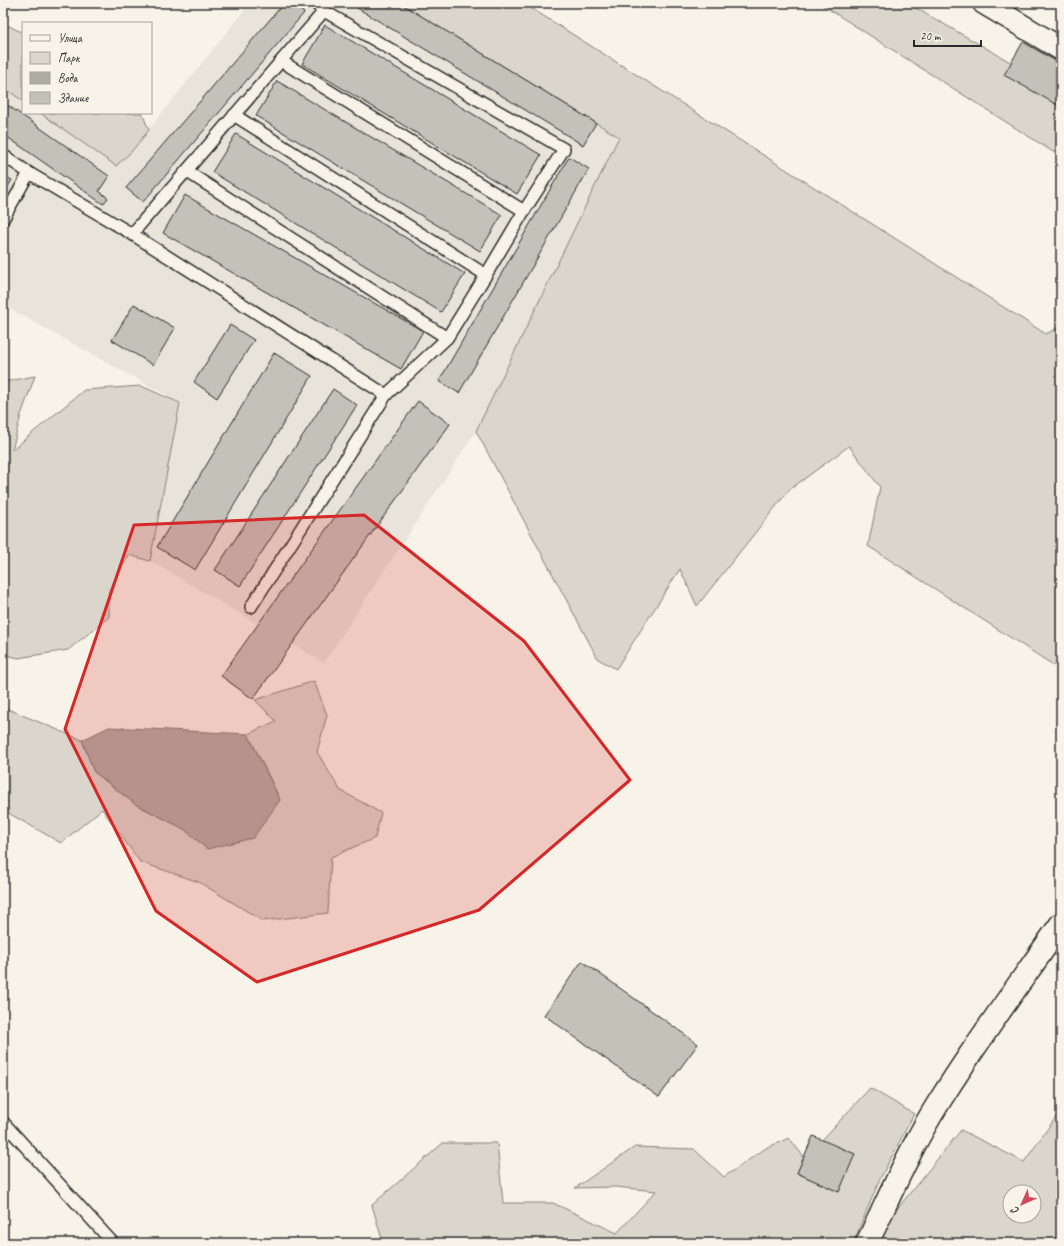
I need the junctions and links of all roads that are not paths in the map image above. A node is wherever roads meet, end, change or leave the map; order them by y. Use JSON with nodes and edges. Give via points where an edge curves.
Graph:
{"nodes":[{"id":1,"x":315,"y":3,"type":"edge"},
{"id":2,"x":984,"y":3,"type":"edge"},
{"id":3,"x":324,"y":11,"type":"junction"},
{"id":4,"x":1061,"y":49,"type":"edge"},
{"id":5,"x":281,"y":61,"type":"junction"},
{"id":6,"x":234,"y":115,"type":"junction"},
{"id":7,"x":3,"y":155,"type":"edge"},
{"id":8,"x":186,"y":171,"type":"junction"},
{"id":9,"x":29,"y":173,"type":"junction"},
{"id":10,"x":524,"y":211,"type":"junction"},
{"id":11,"x":3,"y":219,"type":"edge"},
{"id":12,"x":132,"y":234,"type":"junction"},
{"id":13,"x":486,"y":275,"type":"junction"},
{"id":14,"x":447,"y":338,"type":"junction"},
{"id":15,"x":386,"y":395,"type":"junction"},
{"id":16,"x":251,"y":607,"type":"dead end"},
{"id":17,"x":1061,"y":924,"type":"edge"},
{"id":18,"x":3,"y":1122,"type":"edge"},
{"id":19,"x":113,"y":1243,"type":"edge"},
{"id":20,"x":867,"y":1243,"type":"edge"}],
"edges":[{"from":1,"to":3,"type":"lane"},
{"from":2,"to":4,"type":"street"},
{"from":3,"to":5,"type":"lane"},
{"from":3,"to":10,"type":"lane","via":[[564,149]]},
{"from":5,"to":6,"type":"lane"},
{"from":5,"to":10,"type":"lane"},
{"from":6,"to":8,"type":"lane"},
{"from":6,"to":13,"type":"lane"},
{"from":7,"to":9,"type":"lane"},
{"from":8,"to":12,"type":"lane"},
{"from":8,"to":14,"type":"lane"},
{"from":9,"to":11,"type":"lane"},
{"from":9,"to":12,"type":"lane"},
{"from":10,"to":13,"type":"lane"},
{"from":12,"to":15,"type":"lane"},
{"from":13,"to":14,"type":"lane"},
{"from":14,"to":15,"type":"lane"},
{"from":15,"to":16,"type":"lane"},
{"from":17,"to":20,"type":"street","via":[[938,1104]]},
{"from":18,"to":19,"type":"lane"}]}
